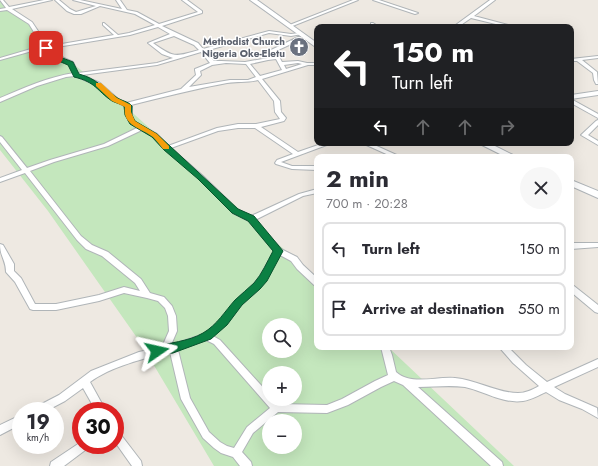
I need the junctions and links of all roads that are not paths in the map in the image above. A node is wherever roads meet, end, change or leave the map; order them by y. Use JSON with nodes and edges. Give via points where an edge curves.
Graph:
{"nodes":[{"id":1,"x":50,"y":0,"type":"edge"},
{"id":2,"x":57,"y":0,"type":"edge"},
{"id":3,"x":75,"y":0,"type":"edge"},
{"id":4,"x":118,"y":0,"type":"edge"},
{"id":5,"x":184,"y":0,"type":"edge"},
{"id":6,"x":253,"y":0,"type":"edge"},
{"id":7,"x":356,"y":0,"type":"edge"},
{"id":8,"x":375,"y":0,"type":"edge"},
{"id":9,"x":493,"y":0,"type":"edge"},
{"id":10,"x":1,"y":2,"type":"edge"},
{"id":11,"x":98,"y":6,"type":"junction"},
{"id":12,"x":9,"y":8,"type":"junction"},
{"id":13,"x":0,"y":10,"type":"edge"},
{"id":14,"x":125,"y":10,"type":"junction"},
{"id":15,"x":416,"y":13,"type":"dead end"},
{"id":16,"x":470,"y":16,"type":"junction"},
{"id":17,"x":104,"y":24,"type":"dead end"},
{"id":18,"x":459,"y":24,"type":"edge"},
{"id":19,"x":500,"y":24,"type":"edge"},
{"id":20,"x":158,"y":26,"type":"junction"},
{"id":21,"x":289,"y":26,"type":"junction"},
{"id":22,"x":174,"y":34,"type":"junction"},
{"id":23,"x":302,"y":35,"type":"junction"},
{"id":24,"x":117,"y":36,"type":"junction"},
{"id":25,"x":314,"y":44,"type":"edge"},
{"id":26,"x":49,"y":47,"type":"junction"},
{"id":27,"x":201,"y":51,"type":"junction"},
{"id":28,"x":598,"y":57,"type":"edge"},
{"id":29,"x":178,"y":58,"type":"junction"},
{"id":30,"x":276,"y":58,"type":"junction"},
{"id":31,"x":0,"y":59,"type":"edge"},
{"id":32,"x":574,"y":60,"type":"edge"},
{"id":33,"x":579,"y":60,"type":"junction"},
{"id":34,"x":212,"y":62,"type":"junction"},
{"id":35,"x":246,"y":63,"type":"junction"},
{"id":36,"x":280,"y":64,"type":"junction"},
{"id":37,"x":308,"y":64,"type":"junction"},
{"id":38,"x":314,"y":64,"type":"edge"},
{"id":39,"x":285,"y":71,"type":"junction"},
{"id":40,"x":77,"y":76,"type":"junction"},
{"id":41,"x":88,"y":76,"type":"junction"},
{"id":42,"x":257,"y":78,"type":"junction"},
{"id":43,"x":598,"y":83,"type":"edge"},
{"id":44,"x":183,"y":90,"type":"junction"},
{"id":45,"x":598,"y":93,"type":"edge"},
{"id":46,"x":574,"y":97,"type":"edge"},
{"id":47,"x":0,"y":100,"type":"edge"},
{"id":48,"x":574,"y":103,"type":"edge"},
{"id":49,"x":127,"y":104,"type":"junction"},
{"id":50,"x":598,"y":116,"type":"edge"},
{"id":51,"x":598,"y":122,"type":"edge"},
{"id":52,"x":256,"y":126,"type":"junction"},
{"id":53,"x":142,"y":128,"type":"junction"},
{"id":54,"x":0,"y":138,"type":"edge"},
{"id":55,"x":598,"y":143,"type":"edge"},
{"id":56,"x":320,"y":146,"type":"edge"},
{"id":57,"x":372,"y":146,"type":"edge"},
{"id":58,"x":489,"y":146,"type":"edge"},
{"id":59,"x":167,"y":148,"type":"junction"},
{"id":60,"x":297,"y":154,"type":"junction"},
{"id":61,"x":391,"y":154,"type":"edge"},
{"id":62,"x":506,"y":154,"type":"edge"},
{"id":63,"x":314,"y":168,"type":"edge"},
{"id":64,"x":26,"y":170,"type":"junction"},
{"id":65,"x":0,"y":180,"type":"edge"},
{"id":66,"x":574,"y":184,"type":"edge"},
{"id":67,"x":314,"y":192,"type":"edge"},
{"id":68,"x":598,"y":195,"type":"edge"},
{"id":69,"x":251,"y":218,"type":"junction"},
{"id":70,"x":598,"y":245,"type":"edge"},
{"id":71,"x":574,"y":246,"type":"edge"},
{"id":72,"x":0,"y":247,"type":"edge"},
{"id":73,"x":278,"y":251,"type":"junction"},
{"id":74,"x":314,"y":280,"type":"edge"},
{"id":75,"x":574,"y":290,"type":"edge"},
{"id":76,"x":148,"y":295,"type":"junction"},
{"id":77,"x":598,"y":310,"type":"edge"},
{"id":78,"x":207,"y":336,"type":"junction"},
{"id":79,"x":169,"y":349,"type":"junction"},
{"id":80,"x":386,"y":350,"type":"edge"},
{"id":81,"x":506,"y":350,"type":"edge"},
{"id":82,"x":598,"y":363,"type":"edge"},
{"id":83,"x":390,"y":376,"type":"junction"},
{"id":84,"x":84,"y":381,"type":"junction"},
{"id":85,"x":406,"y":382,"type":"junction"},
{"id":86,"x":547,"y":387,"type":"junction"},
{"id":87,"x":54,"y":402,"type":"edge"},
{"id":88,"x":96,"y":402,"type":"edge"},
{"id":89,"x":276,"y":408,"type":"junction"},
{"id":90,"x":598,"y":414,"type":"edge"},
{"id":91,"x":12,"y":424,"type":"edge"},
{"id":92,"x":0,"y":430,"type":"edge"},
{"id":93,"x":124,"y":447,"type":"edge"},
{"id":94,"x":236,"y":453,"type":"junction"},
{"id":95,"x":72,"y":454,"type":"edge"},
{"id":96,"x":137,"y":465,"type":"dead end"},
{"id":97,"x":55,"y":466,"type":"edge"},
{"id":98,"x":247,"y":466,"type":"edge"},
{"id":99,"x":498,"y":466,"type":"edge"}],
"edges":[{"from":1,"to":12,"type":"street"},
{"from":2,"to":11,"type":"street","via":[[71,13],[77,14]]},
{"from":3,"to":11,"type":"street"},
{"from":4,"to":14,"type":"street"},
{"from":5,"to":20,"type":"street","via":[[201,12]]},
{"from":6,"to":21,"type":"main road"},
{"from":7,"to":21,"type":"street"},
{"from":8,"to":15,"type":"street"},
{"from":9,"to":16,"type":"street"},
{"from":10,"to":12,"type":"street"},
{"from":11,"to":14,"type":"street"},
{"from":12,"to":13,"type":"street"},
{"from":12,"to":26,"type":"street","via":[[31,22],[42,41]]},
{"from":14,"to":20,"type":"street","via":[[136,13]]},
{"from":16,"to":18,"type":"street"},
{"from":16,"to":19,"type":"street"},
{"from":17,"to":24,"type":"street"},
{"from":20,"to":22,"type":"street"},
{"from":20,"to":24,"type":"street"},
{"from":21,"to":23,"type":"main road"},
{"from":22,"to":27,"type":"street","via":[[196,44]]},
{"from":22,"to":29,"type":"street","via":[[150,43],[164,53]]},
{"from":23,"to":25,"type":"main road"},
{"from":23,"to":27,"type":"street","via":[[269,32]]},
{"from":23,"to":30,"type":"street","via":[[274,50]]},
{"from":24,"to":26,"type":"street"},
{"from":26,"to":31,"type":"street"},
{"from":26,"to":40,"type":"street","via":[[47,51],[70,64]]},
{"from":27,"to":29,"type":"street"},
{"from":27,"to":34,"type":"street"},
{"from":28,"to":33,"type":"street"},
{"from":29,"to":41,"type":"street"},
{"from":30,"to":35,"type":"street"},
{"from":30,"to":36,"type":"street"},
{"from":32,"to":33,"type":"street"},
{"from":33,"to":43,"type":"street","via":[[595,72]]},
{"from":34,"to":35,"type":"street"},
{"from":34,"to":44,"type":"street","via":[[197,70],[199,75]]},
{"from":35,"to":42,"type":"street"},
{"from":36,"to":37,"type":"street"},
{"from":36,"to":39,"type":"street"},
{"from":37,"to":38,"type":"street"},
{"from":37,"to":39,"type":"street"},
{"from":39,"to":42,"type":"street"},
{"from":40,"to":41,"type":"street"},
{"from":40,"to":47,"type":"street","via":[[65,76],[39,84]]},
{"from":41,"to":49,"type":"street","via":[[115,99]]},
{"from":42,"to":44,"type":"street"},
{"from":42,"to":52,"type":"street","via":[[277,101],[278,112],[282,118],[280,121]]},
{"from":44,"to":49,"type":"street"},
{"from":45,"to":46,"type":"street"},
{"from":48,"to":50,"type":"street"},
{"from":49,"to":53,"type":"street","via":[[132,123]]},
{"from":51,"to":55,"type":"street","via":[[584,135]]},
{"from":52,"to":59,"type":"street","via":[[217,130]]},
{"from":52,"to":60,"type":"street"},
{"from":53,"to":59,"type":"street","via":[[154,135]]},
{"from":53,"to":64,"type":"street","via":[[106,145]]},
{"from":54,"to":64,"type":"street"},
{"from":56,"to":60,"type":"street"},
{"from":57,"to":61,"type":"street"},
{"from":58,"to":62,"type":"main road"},
{"from":59,"to":69,"type":"street","via":[[235,211]]},
{"from":60,"to":63,"type":"street","via":[[278,163],[282,166]]},
{"from":64,"to":65,"type":"street"},
{"from":64,"to":76,"type":"street","via":[[79,238],[94,250],[105,254],[138,281]]},
{"from":66,"to":68,"type":"main road"},
{"from":67,"to":69,"type":"street"},
{"from":69,"to":73,"type":"street"},
{"from":70,"to":71,"type":"street"},
{"from":72,"to":76,"type":"street","via":[[10,264],[10,272],[18,280],[33,307],[56,306],[99,298],[124,290]]},
{"from":73,"to":74,"type":"street","via":[[294,259]]},
{"from":73,"to":78,"type":"street","via":[[257,286],[239,302],[224,322]]},
{"from":75,"to":77,"type":"street"},
{"from":76,"to":79,"type":"street","via":[[165,302],[172,316],[173,331]]},
{"from":78,"to":79,"type":"street"},
{"from":78,"to":89,"type":"street","via":[[217,342]]},
{"from":79,"to":84,"type":"street","via":[[139,356],[94,374]]},
{"from":79,"to":94,"type":"street","via":[[186,398],[206,435],[225,450]]},
{"from":80,"to":83,"type":"street","via":[[390,358]]},
{"from":81,"to":86,"type":"street"},
{"from":82,"to":86,"type":"street"},
{"from":83,"to":85,"type":"street"},
{"from":83,"to":89,"type":"street","via":[[335,407]]},
{"from":84,"to":87,"type":"street"},
{"from":84,"to":88,"type":"street"},
{"from":85,"to":86,"type":"street","via":[[465,383],[499,394],[523,397]]},
{"from":85,"to":99,"type":"street"},
{"from":86,"to":90,"type":"street"},
{"from":89,"to":94,"type":"street","via":[[250,430]]},
{"from":91,"to":92,"type":"street"},
{"from":93,"to":96,"type":"street"},
{"from":94,"to":98,"type":"street"},
{"from":95,"to":97,"type":"street"}]}
